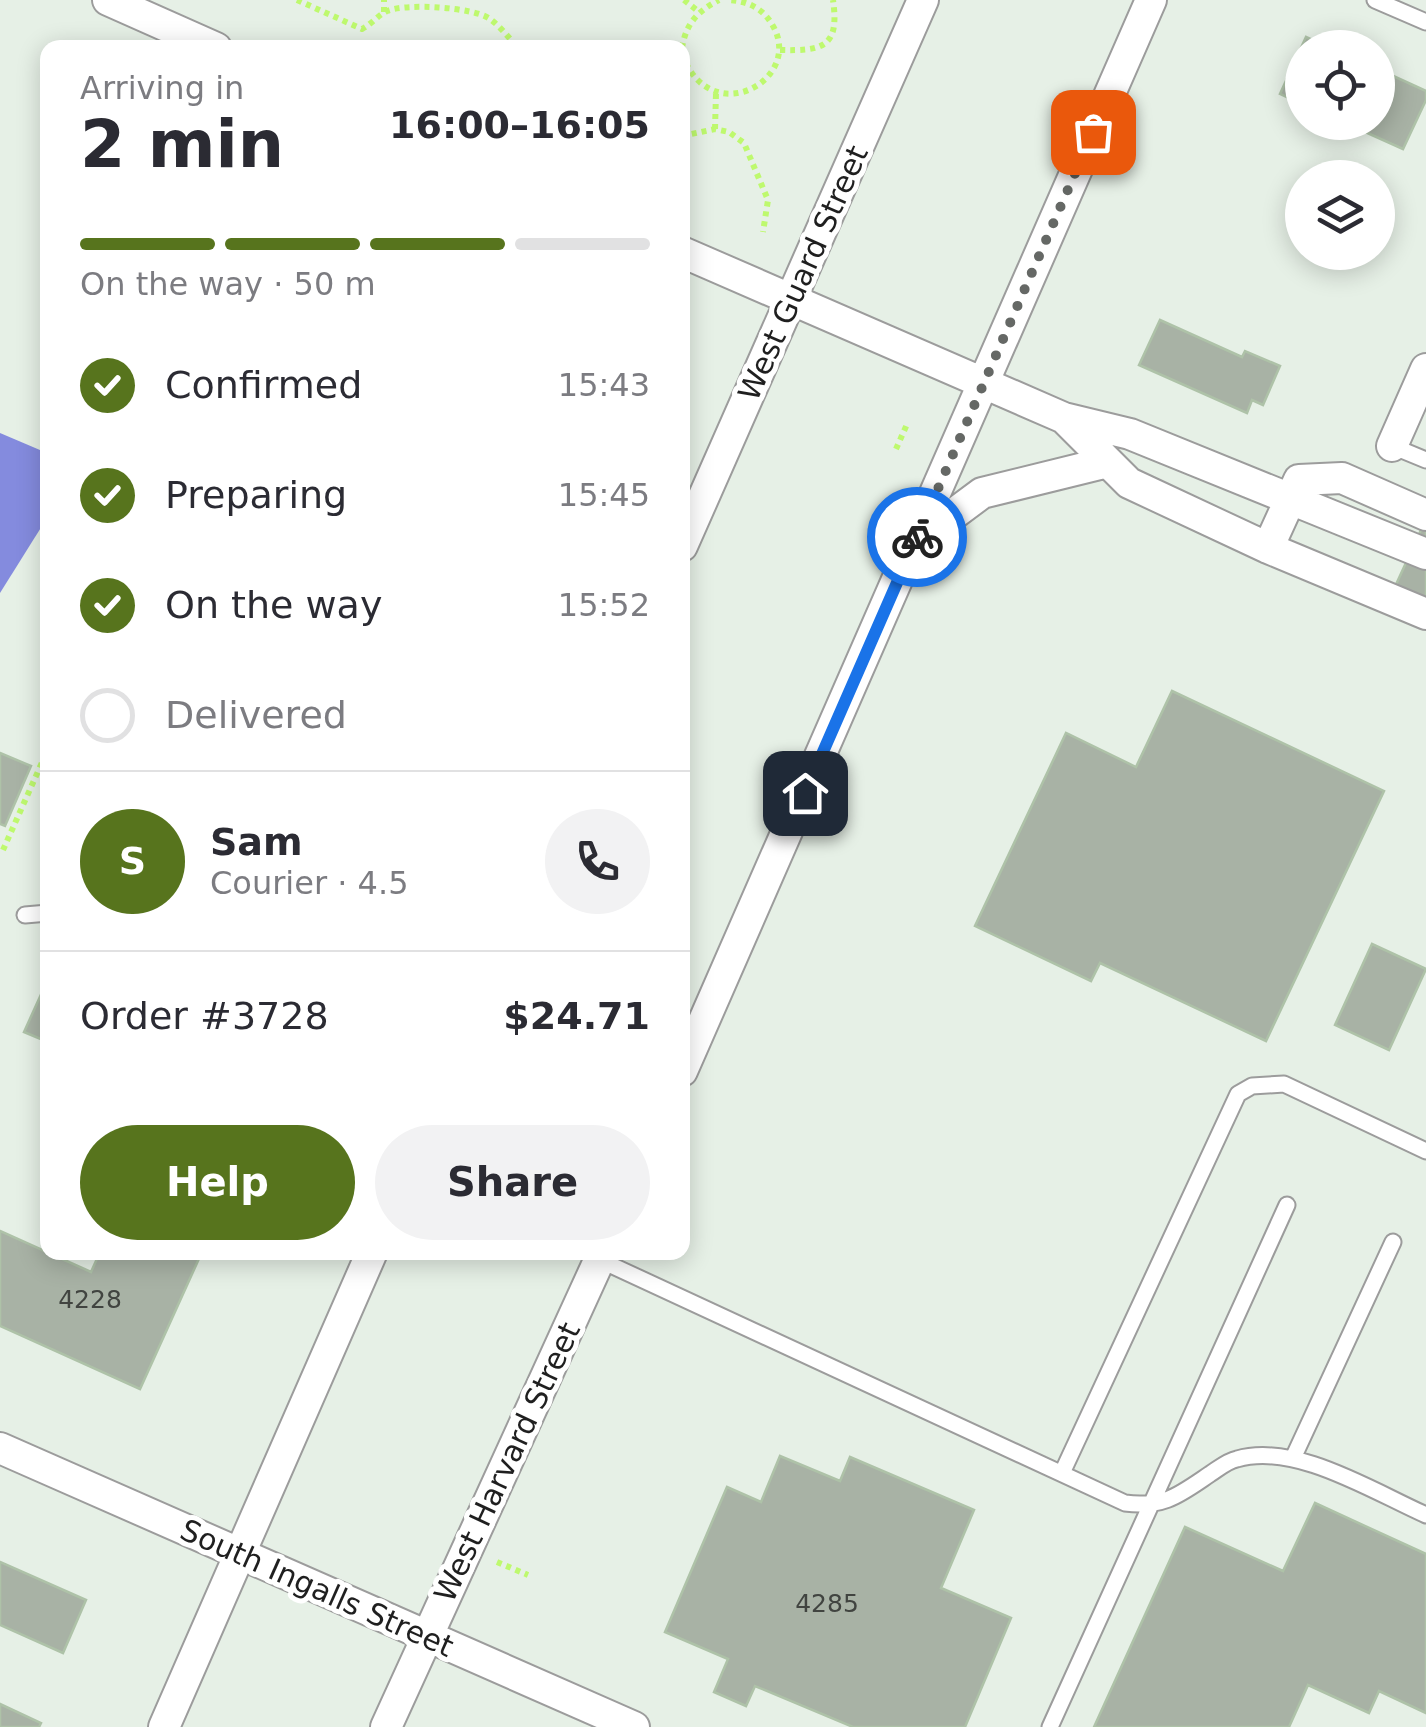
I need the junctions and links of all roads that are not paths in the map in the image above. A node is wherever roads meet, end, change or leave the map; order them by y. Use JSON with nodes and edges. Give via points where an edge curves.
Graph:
{"nodes":[{"id":1,"x":108,"y":0,"type":"edge"},
{"id":2,"x":923,"y":0,"type":"edge"},
{"id":3,"x":1152,"y":0,"type":"edge"},
{"id":4,"x":1375,"y":0,"type":"edge"},
{"id":5,"x":1426,"y":22,"type":"edge"},
{"id":6,"x":198,"y":40,"type":"edge"},
{"id":7,"x":690,"y":256,"type":"edge"},
{"id":8,"x":791,"y":300,"type":"junction"},
{"id":9,"x":1426,"y":369,"type":"edge"},
{"id":10,"x":982,"y":383,"type":"junction"},
{"id":11,"x":1064,"y":418,"type":"junction"},
{"id":12,"x":1392,"y":446,"type":"joint"},
{"id":13,"x":1426,"y":460,"type":"edge"},
{"id":14,"x":1108,"y":462,"type":"junction"},
{"id":15,"x":1294,"y":489,"type":"junction"},
{"id":16,"x":1426,"y":515,"type":"edge"},
{"id":17,"x":690,"y":528,"type":"edge"},
{"id":18,"x":1426,"y":536,"type":"edge"},
{"id":19,"x":914,"y":544,"type":"junction"},
{"id":20,"x":1268,"y":548,"type":"junction"},
{"id":21,"x":1426,"y":554,"type":"edge"},
{"id":22,"x":1426,"y":614,"type":"edge"},
{"id":23,"x":40,"y":914,"type":"edge"},
{"id":24,"x":24,"y":915,"type":"dead end"},
{"id":25,"x":690,"y":1053,"type":"edge"},
{"id":26,"x":1426,"y":1151,"type":"edge"},
{"id":27,"x":1288,"y":1205,"type":"dead end"},
{"id":28,"x":1393,"y":1242,"type":"dead end"},
{"id":29,"x":369,"y":1260,"type":"edge"},
{"id":30,"x":600,"y":1260,"type":"edge"},
{"id":31,"x":610,"y":1260,"type":"edge"},
{"id":32,"x":0,"y":1448,"type":"edge"},
{"id":33,"x":1294,"y":1456,"type":"junction"},
{"id":34,"x":1062,"y":1473,"type":"junction"},
{"id":35,"x":1151,"y":1506,"type":"junction"},
{"id":36,"x":1426,"y":1515,"type":"edge"},
{"id":37,"x":240,"y":1554,"type":"junction"},
{"id":38,"x":427,"y":1636,"type":"junction"},
{"id":39,"x":164,"y":1727,"type":"edge"},
{"id":40,"x":386,"y":1727,"type":"edge"},
{"id":41,"x":634,"y":1727,"type":"edge"},
{"id":42,"x":1050,"y":1727,"type":"edge"}],
"edges":[{"from":1,"to":6,"type":"street"},
{"from":2,"to":8,"type":"street","name":"West Guard Street"},
{"from":3,"to":10,"type":"street"},
{"from":4,"to":5,"type":"lane"},
{"from":7,"to":8,"type":"street"},
{"from":8,"to":10,"type":"street"},
{"from":8,"to":17,"type":"street","name":"West Guard Street"},
{"from":9,"to":12,"type":"street"},
{"from":10,"to":11,"type":"street"},
{"from":10,"to":19,"type":"street"},
{"from":11,"to":14,"type":"street"},
{"from":11,"to":15,"type":"street"},
{"from":12,"to":13,"type":"lane"},
{"from":14,"to":19,"type":"street","via":[[982,493]]},
{"from":14,"to":20,"type":"street","via":[[1129,483]]},
{"from":15,"to":16,"type":"street","via":[[1342,478]]},
{"from":15,"to":18,"type":"street"},
{"from":15,"to":20,"type":"street"},
{"from":15,"to":21,"type":"street"},
{"from":19,"to":25,"type":"street"},
{"from":20,"to":22,"type":"street"},
{"from":23,"to":24,"type":"lane"},
{"from":26,"to":34,"type":"lane","via":[[1284,1084],[1238,1094]]},
{"from":27,"to":35,"type":"lane"},
{"from":28,"to":33,"type":"lane"},
{"from":29,"to":37,"type":"street"},
{"from":30,"to":38,"type":"street","name":"West Harvard Street"},
{"from":31,"to":34,"type":"lane"},
{"from":32,"to":37,"type":"street","name":"South Ingalls Street"},
{"from":33,"to":35,"type":"lane","via":[[1234,1459]]},
{"from":33,"to":36,"type":"lane"},
{"from":34,"to":35,"type":"lane","via":[[1125,1503]]},
{"from":35,"to":42,"type":"lane"},
{"from":37,"to":38,"type":"street","name":"South Ingalls Street"},
{"from":37,"to":39,"type":"street"},
{"from":38,"to":40,"type":"street","name":"West Harvard Street"},
{"from":38,"to":41,"type":"street","name":"South Ingalls Street"}]}
